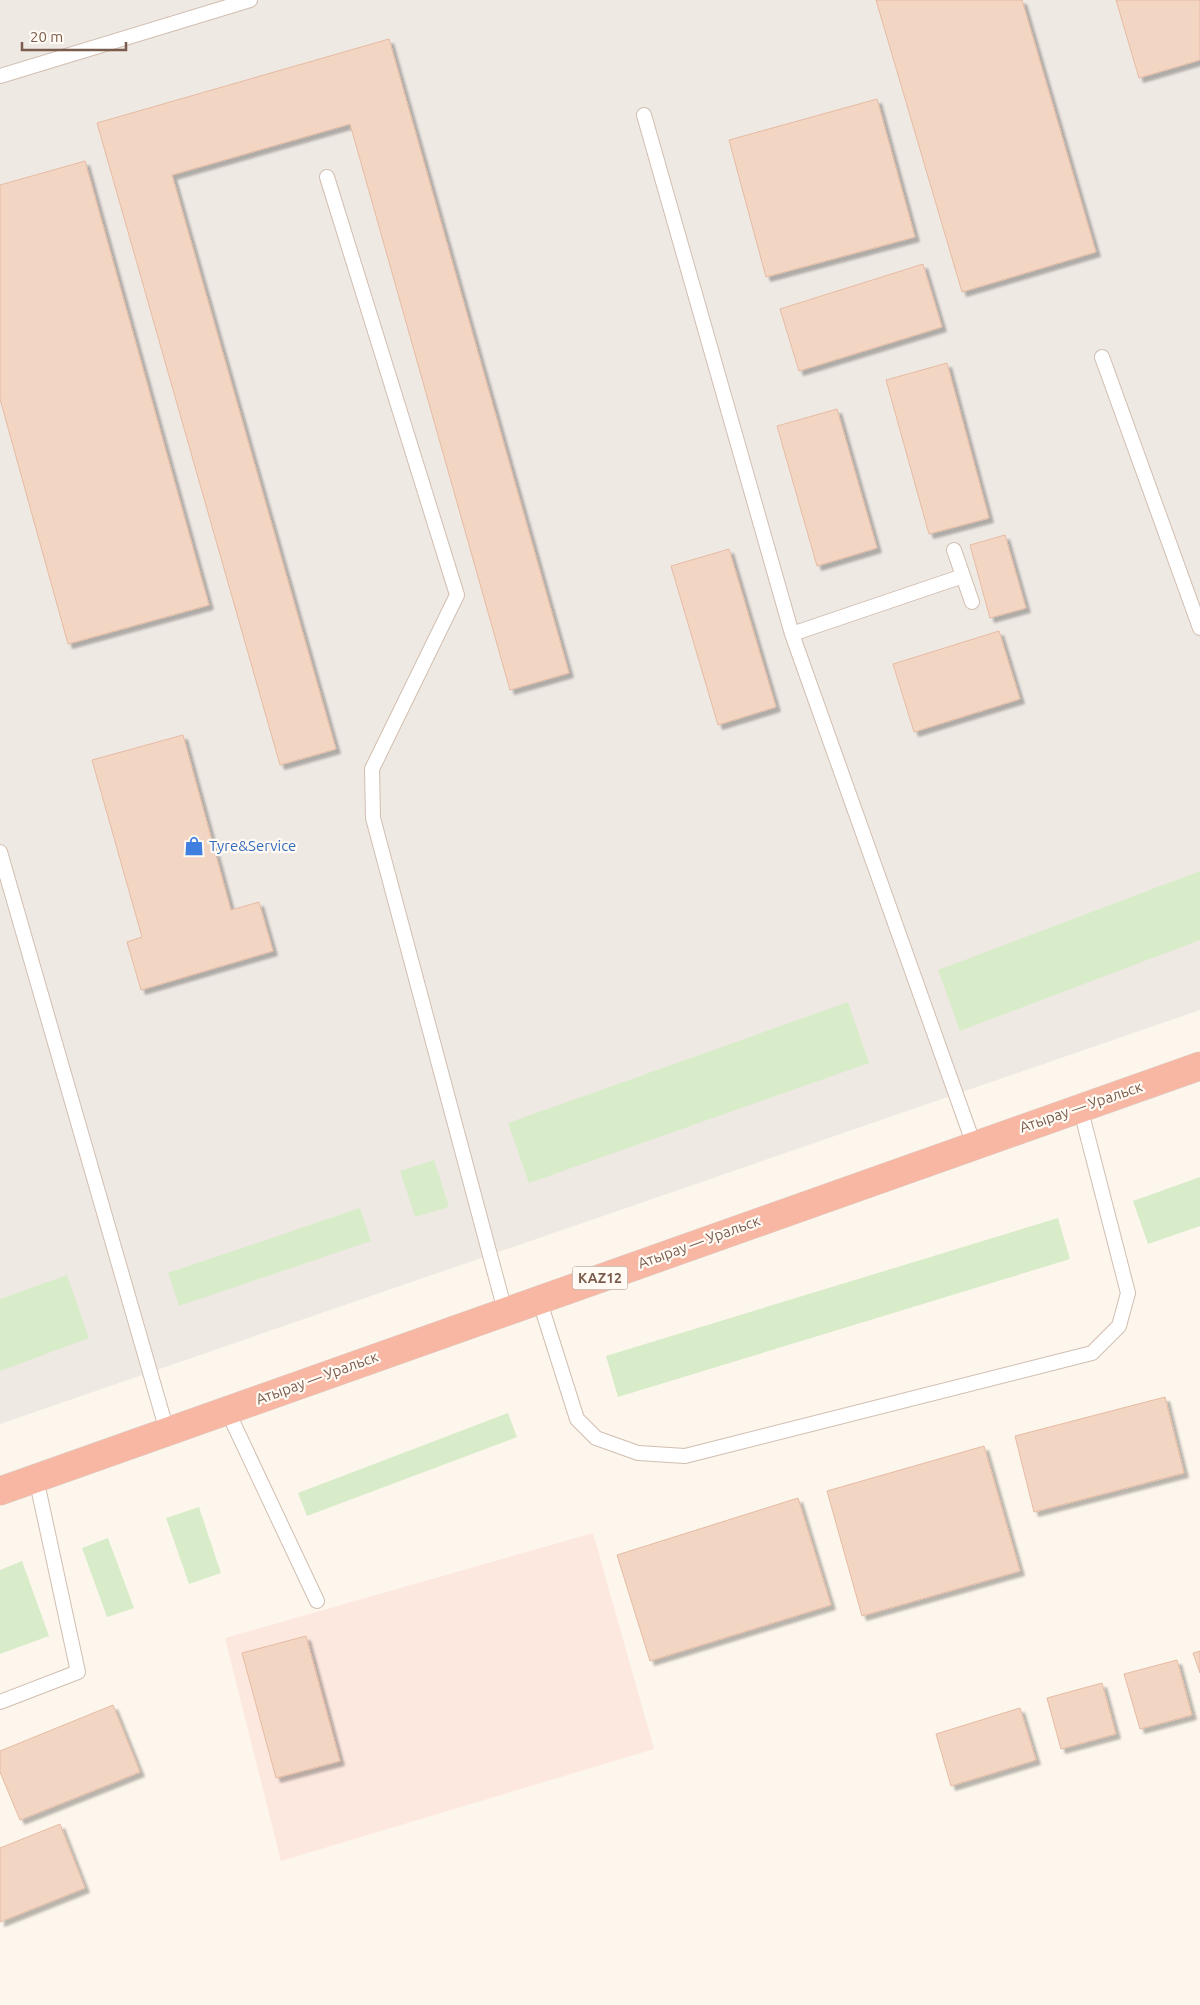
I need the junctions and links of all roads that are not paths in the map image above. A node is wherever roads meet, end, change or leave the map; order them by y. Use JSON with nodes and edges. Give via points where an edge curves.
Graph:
{"nodes":[{"id":1,"x":250,"y":0,"type":"edge"},
{"id":2,"x":0,"y":76,"type":"edge"},
{"id":3,"x":644,"y":115,"type":"dead end"},
{"id":4,"x":327,"y":176,"type":"dead end"},
{"id":5,"x":1102,"y":357,"type":"dead end"},
{"id":6,"x":954,"y":550,"type":"dead end"},
{"id":7,"x":963,"y":576,"type":"junction"},
{"id":8,"x":972,"y":602,"type":"dead end"},
{"id":9,"x":1200,"y":628,"type":"edge"},
{"id":10,"x":792,"y":634,"type":"junction"},
{"id":11,"x":0,"y":852,"type":"edge"},
{"id":12,"x":1200,"y":1066,"type":"edge"},
{"id":13,"x":1080,"y":1107,"type":"junction"},
{"id":14,"x":974,"y":1144,"type":"junction"},
{"id":15,"x":539,"y":1299,"type":"junction"},
{"id":16,"x":505,"y":1311,"type":"junction"},
{"id":17,"x":227,"y":1410,"type":"junction"},
{"id":18,"x":167,"y":1432,"type":"junction"},
{"id":19,"x":36,"y":1478,"type":"junction"},
{"id":20,"x":0,"y":1491,"type":"edge"},
{"id":21,"x":317,"y":1601,"type":"dead end"},
{"id":22,"x":0,"y":1702,"type":"edge"}],
"edges":[{"from":1,"to":2,"type":"lane"},
{"from":3,"to":10,"type":"lane"},
{"from":4,"to":16,"type":"lane","via":[[458,595],[372,769],[373,818]]},
{"from":5,"to":9,"type":"lane"},
{"from":6,"to":7,"type":"lane"},
{"from":7,"to":8,"type":"lane"},
{"from":7,"to":10,"type":"lane"},
{"from":10,"to":14,"type":"lane"},
{"from":11,"to":18,"type":"lane"},
{"from":12,"to":13,"type":"highway","name":"Атырау — Уральск","number":"KAZ12"},
{"from":13,"to":14,"type":"highway","name":"Атырау — Уральск","number":"KAZ12"},
{"from":13,"to":15,"type":"lane","via":[[1128,1293],[1119,1326],[1092,1353],[685,1456],[638,1452],[596,1438],[576,1419]]},
{"from":14,"to":15,"type":"highway","name":"Атырау — Уральск","number":"KAZ12"},
{"from":15,"to":16,"type":"highway","name":"Атырау — Уральск","number":"KAZ12"},
{"from":16,"to":17,"type":"highway","name":"Атырау — Уральск","number":"KAZ12"},
{"from":17,"to":18,"type":"highway","name":"Атырау — Уральск","number":"KAZ12"},
{"from":17,"to":21,"type":"lane"},
{"from":18,"to":19,"type":"highway","name":"Атырау — Уральск","number":"KAZ12"},
{"from":19,"to":20,"type":"highway","name":"Атырау — Уральск","number":"KAZ12"},
{"from":19,"to":22,"type":"lane","via":[[78,1672]]}]}
